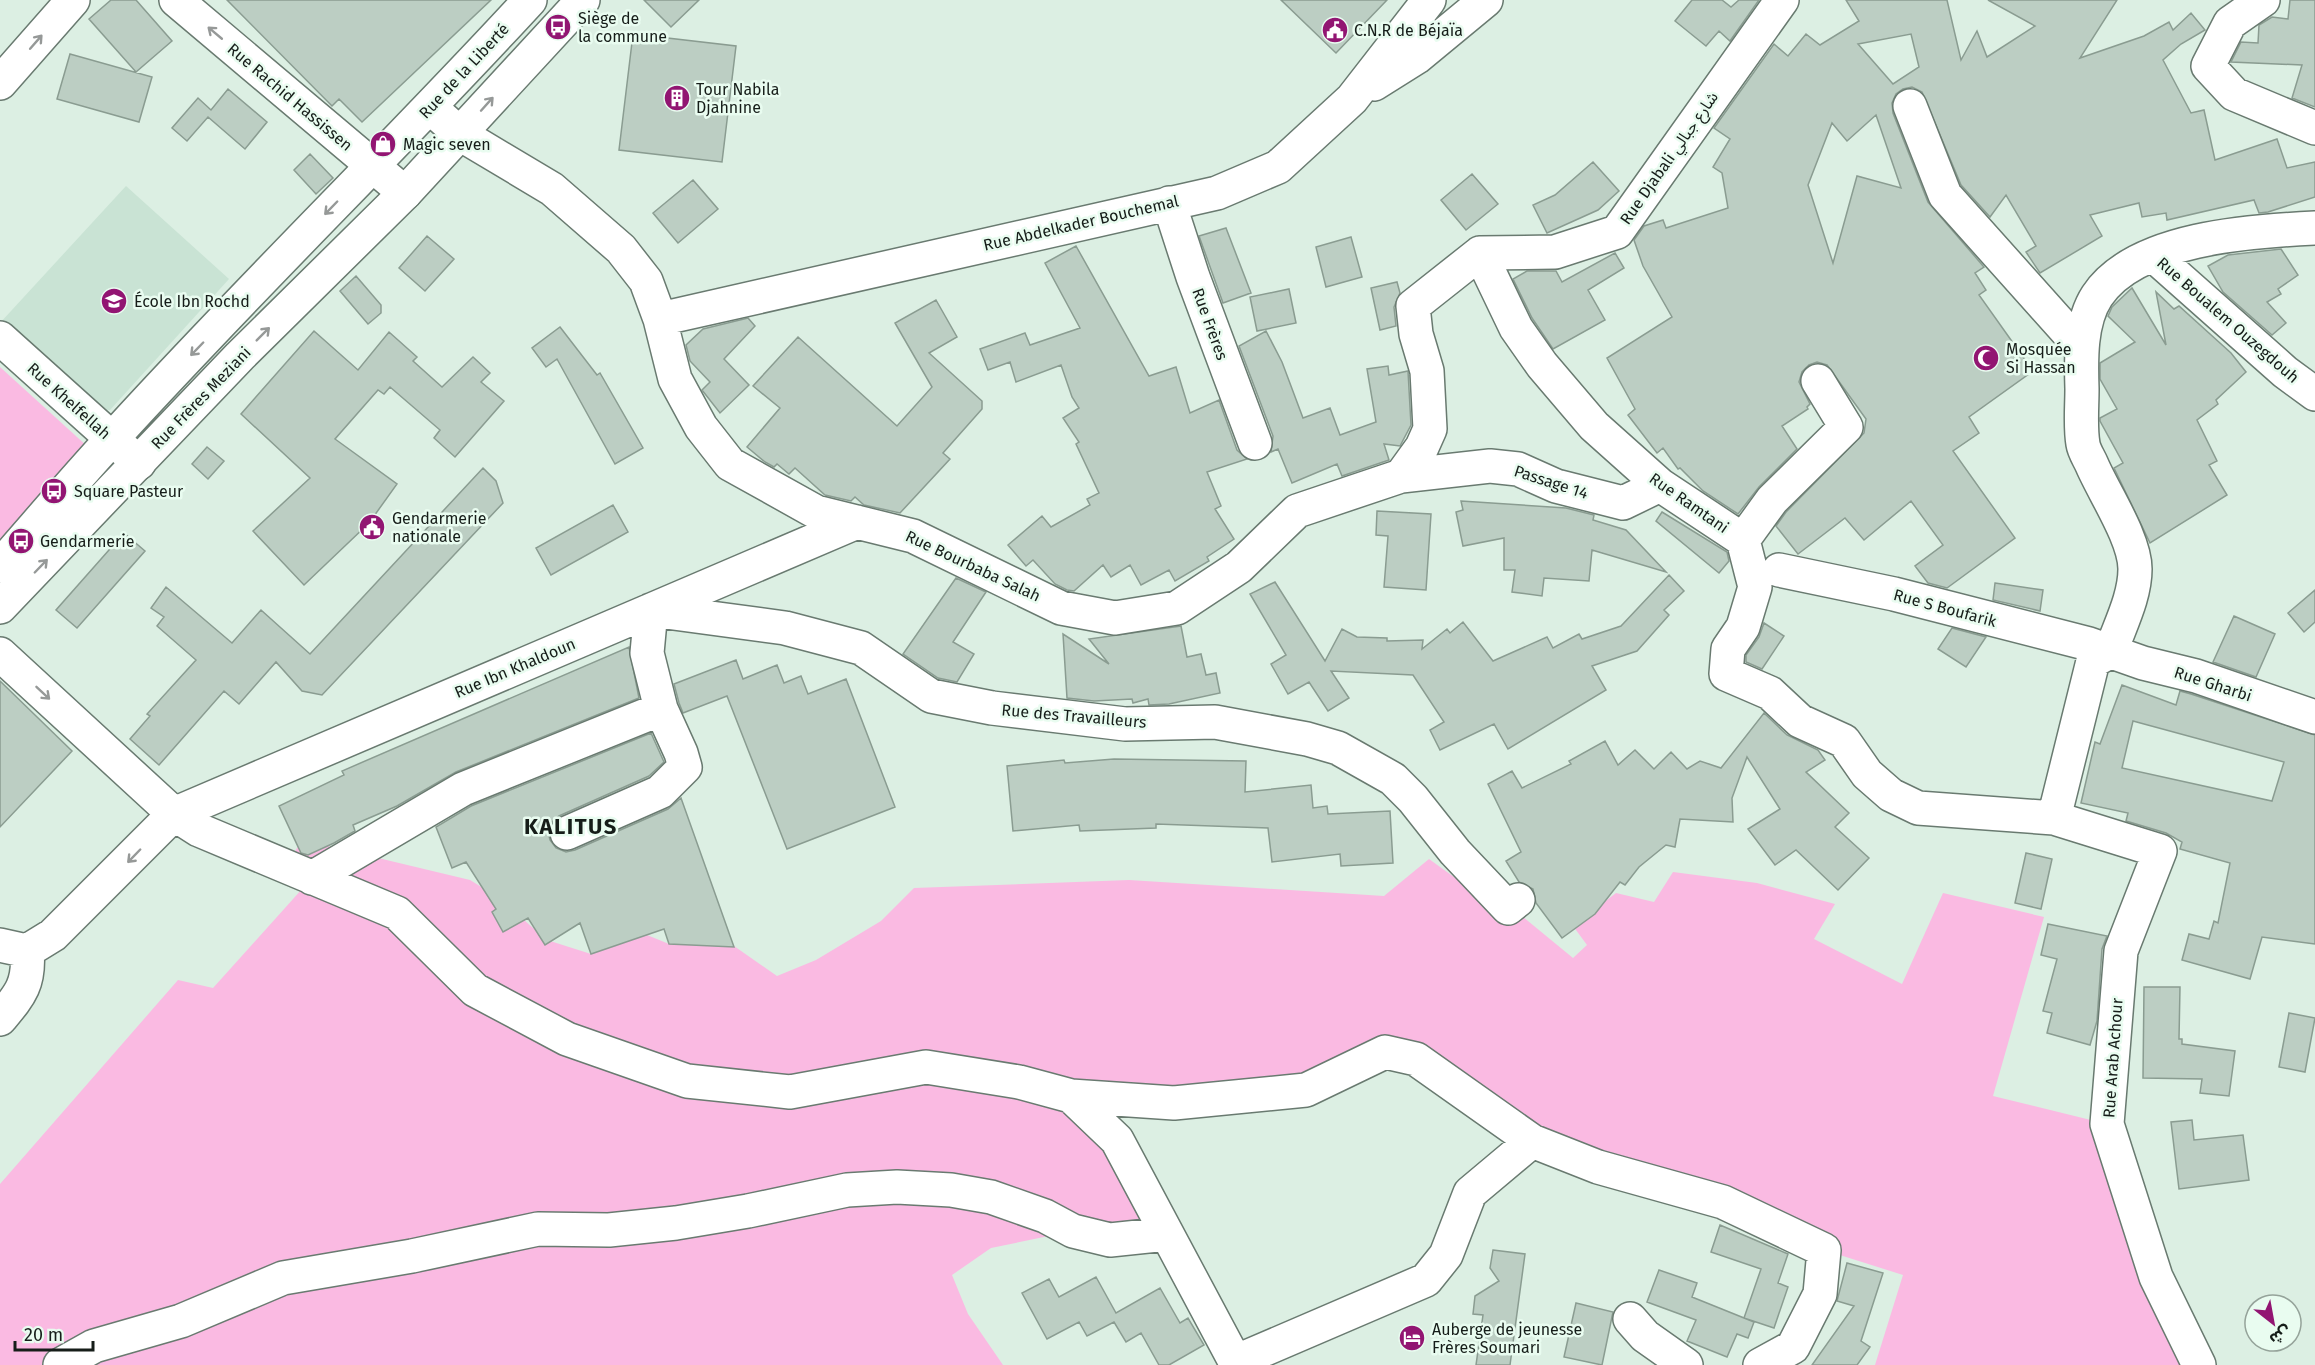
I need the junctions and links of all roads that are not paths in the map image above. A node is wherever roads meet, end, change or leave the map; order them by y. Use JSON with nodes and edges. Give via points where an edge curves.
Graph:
{"nodes":[{"id":1,"x":73,"y":0,"type":"edge"},
{"id":2,"x":176,"y":0,"type":"edge"},
{"id":3,"x":530,"y":0,"type":"edge"},
{"id":4,"x":583,"y":0,"type":"edge"},
{"id":5,"x":1429,"y":0,"type":"edge"},
{"id":6,"x":1486,"y":0,"type":"edge"},
{"id":7,"x":1782,"y":0,"type":"edge"},
{"id":8,"x":2263,"y":0,"type":"edge"},
{"id":9,"x":0,"y":83,"type":"edge"},
{"id":10,"x":1352,"y":99,"type":"junction"},
{"id":11,"x":1910,"y":106,"type":"dead end"},
{"id":12,"x":431,"y":108,"type":"junction"},
{"id":13,"x":2315,"y":128,"type":"edge"},
{"id":14,"x":460,"y":134,"type":"junction"},
{"id":15,"x":372,"y":165,"type":"junction"},
{"id":16,"x":405,"y":193,"type":"junction"},
{"id":17,"x":1169,"y":203,"type":"junction"},
{"id":18,"x":2315,"y":228,"type":"edge"},
{"id":19,"x":1480,"y":253,"type":"junction"},
{"id":20,"x":2153,"y":255,"type":"junction"},
{"id":21,"x":660,"y":319,"type":"junction"},
{"id":22,"x":0,"y":338,"type":"edge"},
{"id":23,"x":2081,"y":347,"type":"junction"},
{"id":24,"x":1818,"y":381,"type":"dead end"},
{"id":25,"x":2315,"y":394,"type":"edge"},
{"id":26,"x":112,"y":439,"type":"junction"},
{"id":27,"x":1255,"y":443,"type":"dead end"},
{"id":28,"x":139,"y":463,"type":"junction"},
{"id":29,"x":1401,"y":476,"type":"junction"},
{"id":30,"x":1660,"y":485,"type":"junction"},
{"id":31,"x":856,"y":522,"type":"junction"},
{"id":32,"x":1743,"y":540,"type":"junction"},
{"id":33,"x":0,"y":566,"type":"edge"},
{"id":34,"x":1779,"y":570,"type":"dead end"},
{"id":35,"x":0,"y":607,"type":"edge"},
{"id":36,"x":651,"y":610,"type":"junction"},
{"id":37,"x":2098,"y":652,"type":"junction"},
{"id":38,"x":0,"y":654,"type":"edge"},
{"id":39,"x":661,"y":709,"type":"junction"},
{"id":40,"x":2313,"y":714,"type":"edge"},
{"id":41,"x":174,"y":814,"type":"junction"},
{"id":42,"x":2054,"y":818,"type":"junction"},
{"id":43,"x":567,"y":833,"type":"dead end"},
{"id":44,"x":312,"y":878,"type":"junction"},
{"id":45,"x":1518,"y":900,"type":"dead end"},
{"id":46,"x":18,"y":952,"type":"edge"},
{"id":47,"x":0,"y":1019,"type":"edge"},
{"id":48,"x":1071,"y":1096,"type":"junction"},
{"id":49,"x":1532,"y":1141,"type":"junction"},
{"id":50,"x":1167,"y":1234,"type":"junction"},
{"id":51,"x":1630,"y":1319,"type":"dead end"},
{"id":52,"x":1236,"y":1363,"type":"edge"},
{"id":53,"x":60,"y":1365,"type":"edge"},
{"id":54,"x":1686,"y":1365,"type":"edge"},
{"id":55,"x":1760,"y":1365,"type":"edge"},
{"id":56,"x":2199,"y":1365,"type":"edge"}],
"edges":[{"from":9,"to":1,"type":"street","one_way":true},
{"from":15,"to":2,"type":"street","name":"Rue Rachid Hassissen","one_way":true},
{"from":3,"to":12,"type":"street","name":"Rue de la Liberté"},
{"from":14,"to":4,"type":"street","one_way":true},
{"from":5,"to":10,"type":"street","name":"Rue Abdelkader Bouchemal"},
{"from":6,"to":10,"type":"street","via":[[1417,57]]},
{"from":7,"to":19,"type":"street","name":"Rue Djabali شارع جبالي","via":[[1617,232],[1555,252]]},
{"from":8,"to":13,"type":"street","via":[[2230,23],[2208,66],[2234,94]]},
{"from":10,"to":17,"type":"street","name":"Rue Abdelkader Bouchemal","via":[[1278,166],[1217,193]]},
{"from":11,"to":23,"type":"street","via":[[1945,195]]},
{"from":12,"to":14,"type":"street","name":"Rue Bourbaba Salah"},
{"from":12,"to":15,"type":"street","name":"Rue de la Liberté"},
{"from":14,"to":16,"type":"street"},
{"from":14,"to":21,"type":"street","name":"Rue Bourbaba Salah","via":[[552,189],[621,249],[646,281]]},
{"from":15,"to":16,"type":"street","name":"Rue Rachid Hassissen"},
{"from":15,"to":26,"type":"street","one_way":true},
{"from":28,"to":16,"type":"street","name":"Rue Frères Meziani","one_way":true,"via":[[240,356]]},
{"from":17,"to":21,"type":"street","name":"Rue Abdelkader Bouchemal"},
{"from":17,"to":27,"type":"street","name":"Rue Frères"},
{"from":18,"to":20,"type":"street","via":[[2251,231]]},
{"from":19,"to":29,"type":"street","via":[[1413,306],[1416,334],[1428,371],[1430,429]]},
{"from":19,"to":30,"type":"street","name":"Rue Ramtani","via":[[1500,298],[1542,365],[1594,426]]},
{"from":20,"to":23,"type":"street","name":"Rue Boualem Ouzegdouh","via":[[2130,264],[2110,279],[2095,298]]},
{"from":20,"to":25,"type":"street","name":"Rue Boualem Ouzegdouh"},
{"from":21,"to":31,"type":"street","name":"Rue Bourbaba Salah","via":[[675,380],[701,427],[730,464],[816,512]]},
{"from":22,"to":26,"type":"street","name":"Rue Khelfellah"},
{"from":23,"to":37,"type":"street","name":"Rue Boualem Ouzegdouh","via":[[2083,445],[2107,500],[2124,526],[2136,566],[2134,588]]},
{"from":24,"to":32,"type":"street","via":[[1846,427],[1772,500]]},
{"from":26,"to":28,"type":"street","name":"Rue Khelfellah"},
{"from":26,"to":33,"type":"street"},
{"from":35,"to":28,"type":"street","name":"Rue Frères Meziani","one_way":true},
{"from":29,"to":30,"type":"street","name":"Passage 14","via":[[1491,466],[1518,469],[1556,486],[1623,503]]},
{"from":29,"to":31,"type":"street","name":"Rue Bourbaba Salah","via":[[1297,511],[1239,567],[1177,608],[1115,618],[1061,608],[913,536]]},
{"from":30,"to":32,"type":"street","name":"Rue Ramtani"},
{"from":31,"to":36,"type":"street","name":"Rue Ibn Khaldoun"},
{"from":32,"to":42,"type":"street","name":"Rue Ramtani","via":[[1755,587],[1743,627],[1728,649],[1726,674],[1770,693],[1800,722],[1844,741],[1867,774],[1891,795],[1918,808]]},
{"from":34,"to":37,"type":"street","name":"Rue S Boufarik","via":[[1894,594]]},
{"from":36,"to":39,"type":"street","via":[[647,653]]},
{"from":36,"to":41,"type":"street","name":"Rue Ibn Khaldoun"},
{"from":36,"to":45,"type":"street","name":"Rue des Travailleurs","via":[[785,628],[861,648],[931,696],[1125,724],[1215,722],[1338,748],[1393,779],[1508,908]]},
{"from":37,"to":40,"type":"street","name":"Rue Gharbi","via":[[2196,676]]},
{"from":37,"to":42,"type":"street","name":"Rue Boualem Ouzegdouh"},
{"from":38,"to":41,"type":"street","one_way":true},
{"from":39,"to":43,"type":"street","via":[[685,767],[678,777],[660,792]]},
{"from":39,"to":44,"type":"street","via":[[463,789]]},
{"from":41,"to":44,"type":"street","via":[[199,830]]},
{"from":41,"to":46,"type":"street","one_way":true,"via":[[53,935]]},
{"from":42,"to":56,"type":"street","name":"Rue Arab Achour","via":[[2160,851],[2121,951],[2108,1124],[2156,1277]]},
{"from":44,"to":48,"type":"street","via":[[397,913],[475,990],[567,1039],[687,1081],[790,1092],[926,1067],[1019,1082]]},
{"from":46,"to":47,"type":"street","via":[[22,993]]},
{"from":48,"to":49,"type":"street","via":[[1174,1102],[1306,1090],[1385,1052],[1416,1059]]},
{"from":48,"to":50,"type":"street","via":[[1117,1140]]},
{"from":49,"to":52,"type":"street","via":[[1470,1193],[1446,1255],[1426,1280]]},
{"from":49,"to":55,"type":"street","via":[[1598,1167],[1723,1202],[1824,1250],[1820,1294],[1793,1347]]},
{"from":50,"to":52,"type":"street"},
{"from":50,"to":53,"type":"street","via":[[1110,1240],[1073,1231],[992,1197],[951,1190],[848,1190],[676,1223],[609,1230],[538,1229],[283,1278],[181,1321],[94,1346]]},
{"from":51,"to":54,"type":"street","via":[[1645,1336]]}]}
